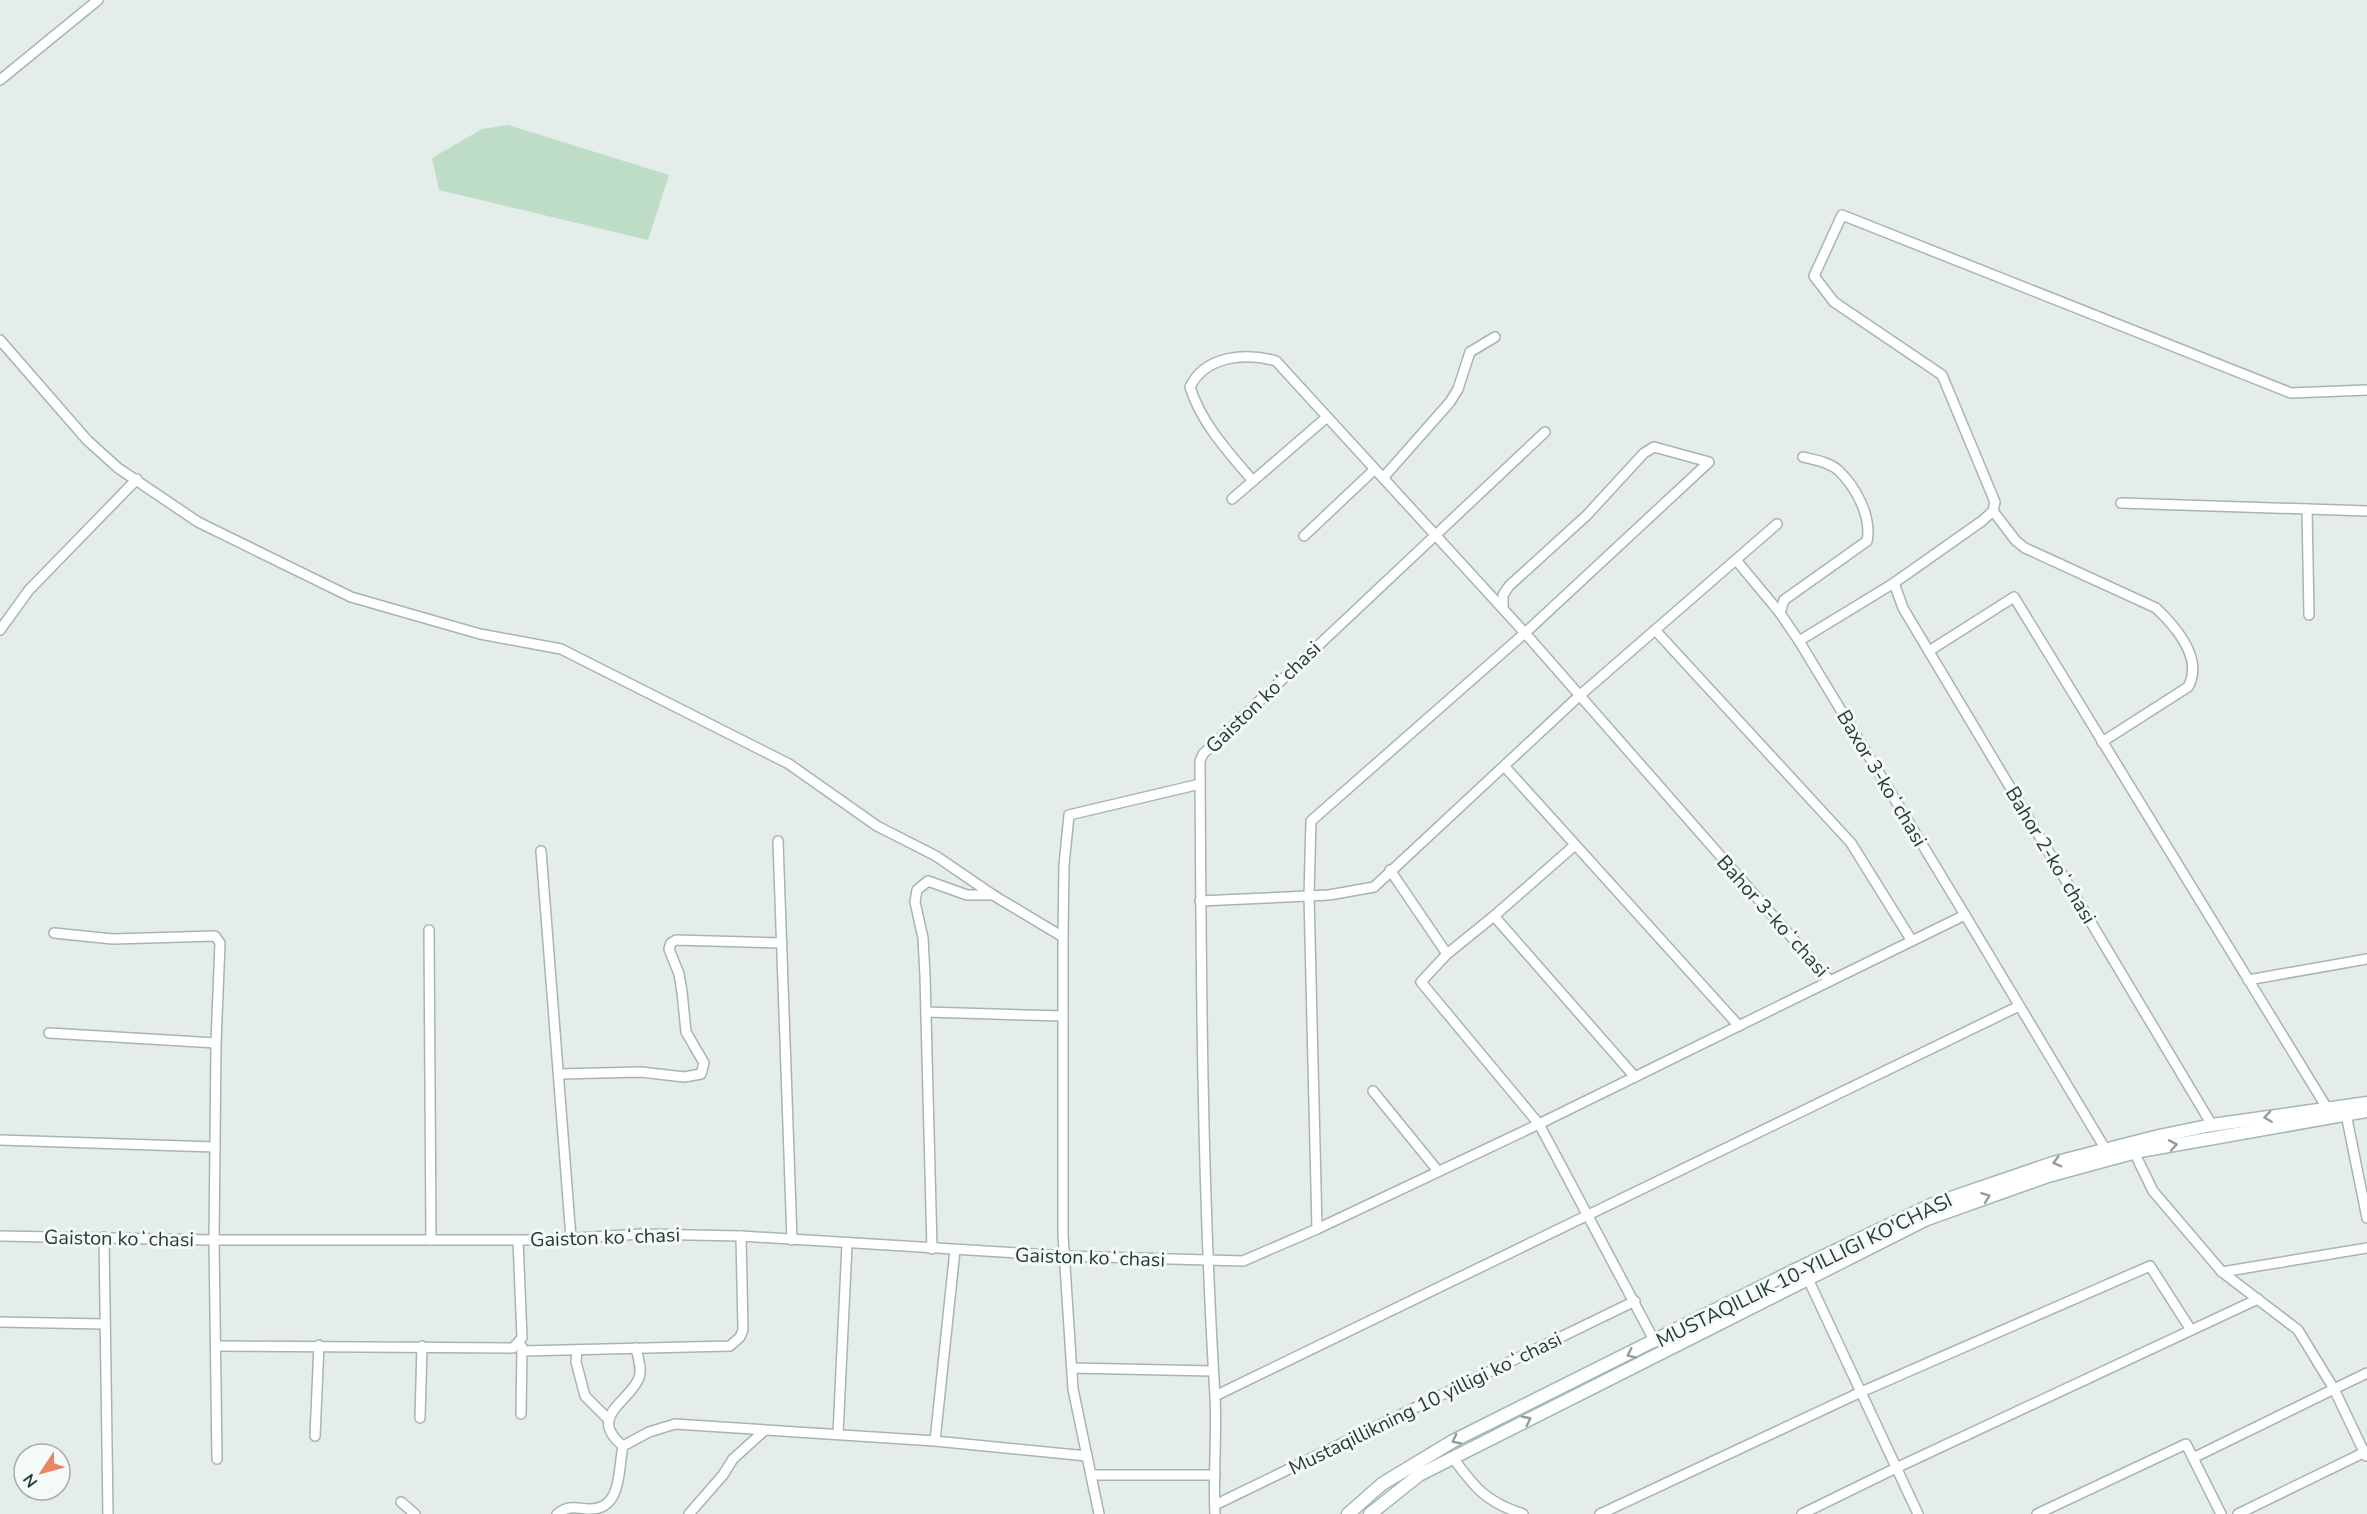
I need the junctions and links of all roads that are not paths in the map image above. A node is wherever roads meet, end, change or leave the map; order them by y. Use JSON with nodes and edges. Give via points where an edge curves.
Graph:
{"nodes":[{"id":1,"x":98,"y":0,"type":"edge"},
{"id":2,"x":0,"y":80,"type":"edge"},
{"id":3,"x":1495,"y":337,"type":"dead end"},
{"id":4,"x":0,"y":340,"type":"edge"},
{"id":5,"x":2367,"y":390,"type":"edge"},
{"id":6,"x":1327,"y":417,"type":"junction"},
{"id":7,"x":1545,"y":432,"type":"dead end"},
{"id":8,"x":1803,"y":457,"type":"dead end"},
{"id":9,"x":1375,"y":469,"type":"junction"},
{"id":10,"x":1383,"y":478,"type":"junction"},
{"id":11,"x":137,"y":479,"type":"junction"},
{"id":12,"x":1253,"y":481,"type":"junction"},
{"id":13,"x":1232,"y":499,"type":"dead end"},
{"id":14,"x":2121,"y":503,"type":"dead end"},
{"id":15,"x":2307,"y":508,"type":"junction"},
{"id":16,"x":1993,"y":511,"type":"junction"},
{"id":17,"x":2367,"y":511,"type":"edge"},
{"id":18,"x":1777,"y":524,"type":"dead end"},
{"id":19,"x":1434,"y":534,"type":"junction"},
{"id":20,"x":1304,"y":536,"type":"dead end"},
{"id":21,"x":1736,"y":560,"type":"junction"},
{"id":22,"x":1894,"y":583,"type":"junction"},
{"id":23,"x":1503,"y":610,"type":"junction"},
{"id":24,"x":1780,"y":612,"type":"junction"},
{"id":25,"x":2309,"y":615,"type":"dead end"},
{"id":26,"x":0,"y":630,"type":"edge"},
{"id":27,"x":1655,"y":630,"type":"junction"},
{"id":28,"x":1525,"y":633,"type":"junction"},
{"id":29,"x":1799,"y":641,"type":"junction"},
{"id":30,"x":1929,"y":651,"type":"junction"},
{"id":31,"x":1578,"y":697,"type":"junction"},
{"id":32,"x":2102,"y":742,"type":"junction"},
{"id":33,"x":1504,"y":767,"type":"junction"},
{"id":34,"x":1200,"y":784,"type":"junction"},
{"id":35,"x":778,"y":841,"type":"dead end"},
{"id":36,"x":1575,"y":845,"type":"junction"},
{"id":37,"x":541,"y":851,"type":"dead end"},
{"id":38,"x":1390,"y":870,"type":"junction"},
{"id":39,"x":993,"y":895,"type":"junction"},
{"id":40,"x":1309,"y":896,"type":"junction"},
{"id":41,"x":1200,"y":901,"type":"junction"},
{"id":42,"x":1494,"y":915,"type":"junction"},
{"id":43,"x":1965,"y":915,"type":"junction"},
{"id":44,"x":429,"y":930,"type":"dead end"},
{"id":45,"x":54,"y":933,"type":"dead end"},
{"id":46,"x":1063,"y":937,"type":"junction"},
{"id":47,"x":1912,"y":941,"type":"junction"},
{"id":48,"x":782,"y":944,"type":"junction"},
{"id":49,"x":1448,"y":954,"type":"junction"},
{"id":50,"x":2367,"y":959,"type":"edge"},
{"id":51,"x":2248,"y":980,"type":"junction"},
{"id":52,"x":1830,"y":981,"type":"junction"},
{"id":53,"x":2019,"y":1006,"type":"junction"},
{"id":54,"x":926,"y":1012,"type":"junction"},
{"id":55,"x":1063,"y":1016,"type":"junction"},
{"id":56,"x":1739,"y":1026,"type":"junction"},
{"id":57,"x":49,"y":1033,"type":"dead end"},
{"id":58,"x":216,"y":1043,"type":"junction"},
{"id":59,"x":559,"y":1074,"type":"junction"},
{"id":60,"x":1635,"y":1077,"type":"junction"},
{"id":61,"x":1373,"y":1091,"type":"dead end"},
{"id":62,"x":2367,"y":1103,"type":"edge"},
{"id":63,"x":2327,"y":1108,"type":"junction"},
{"id":64,"x":2367,"y":1112,"type":"edge"},
{"id":65,"x":2346,"y":1114,"type":"junction"},
{"id":66,"x":1539,"y":1124,"type":"junction"},
{"id":67,"x":2212,"y":1125,"type":"junction"},
{"id":68,"x":0,"y":1140,"type":"edge"},
{"id":69,"x":215,"y":1148,"type":"junction"},
{"id":70,"x":2106,"y":1150,"type":"junction"},
{"id":71,"x":2134,"y":1152,"type":"junction"},
{"id":72,"x":1438,"y":1171,"type":"junction"},
{"id":73,"x":1588,"y":1213,"type":"junction"},
{"id":74,"x":2367,"y":1218,"type":"edge"},
{"id":75,"x":1317,"y":1229,"type":"junction"},
{"id":76,"x":0,"y":1236,"type":"edge"},
{"id":77,"x":741,"y":1236,"type":"junction"},
{"id":78,"x":104,"y":1237,"type":"junction"},
{"id":79,"x":571,"y":1238,"type":"junction"},
{"id":80,"x":214,"y":1240,"type":"junction"},
{"id":81,"x":431,"y":1240,"type":"junction"},
{"id":82,"x":518,"y":1240,"type":"junction"},
{"id":83,"x":792,"y":1240,"type":"junction"},
{"id":84,"x":847,"y":1245,"type":"junction"},
{"id":85,"x":2367,"y":1248,"type":"edge"},
{"id":86,"x":932,"y":1249,"type":"junction"},
{"id":87,"x":955,"y":1251,"type":"junction"},
{"id":88,"x":1065,"y":1256,"type":"junction"},
{"id":89,"x":1208,"y":1261,"type":"junction"},
{"id":90,"x":2222,"y":1272,"type":"junction"},
{"id":91,"x":1808,"y":1279,"type":"junction"},
{"id":92,"x":2258,"y":1299,"type":"junction"},
{"id":93,"x":1635,"y":1301,"type":"junction"},
{"id":94,"x":0,"y":1322,"type":"edge"},
{"id":95,"x":104,"y":1324,"type":"junction"},
{"id":96,"x":2191,"y":1330,"type":"junction"},
{"id":97,"x":522,"y":1338,"type":"junction"},
{"id":98,"x":1655,"y":1342,"type":"junction"},
{"id":99,"x":319,"y":1345,"type":"junction"},
{"id":100,"x":218,"y":1346,"type":"junction"},
{"id":101,"x":422,"y":1346,"type":"junction"},
{"id":102,"x":636,"y":1348,"type":"junction"},
{"id":103,"x":577,"y":1350,"type":"junction"},
{"id":104,"x":522,"y":1351,"type":"junction"},
{"id":105,"x":1072,"y":1368,"type":"junction"},
{"id":106,"x":1212,"y":1371,"type":"junction"},
{"id":107,"x":2367,"y":1373,"type":"edge"},
{"id":108,"x":2334,"y":1389,"type":"junction"},
{"id":109,"x":1861,"y":1392,"type":"junction"},
{"id":110,"x":1215,"y":1396,"type":"junction"},
{"id":111,"x":521,"y":1414,"type":"dead end"},
{"id":112,"x":420,"y":1418,"type":"dead end"},
{"id":113,"x":609,"y":1420,"type":"junction"},
{"id":114,"x":764,"y":1431,"type":"junction"},
{"id":115,"x":838,"y":1434,"type":"junction"},
{"id":116,"x":315,"y":1436,"type":"dead end"},
{"id":117,"x":935,"y":1441,"type":"junction"},
{"id":118,"x":623,"y":1446,"type":"junction"},
{"id":119,"x":2366,"y":1454,"type":"edge"},
{"id":120,"x":1087,"y":1456,"type":"junction"},
{"id":121,"x":1453,"y":1458,"type":"junction"},
{"id":122,"x":2193,"y":1458,"type":"junction"},
{"id":123,"x":217,"y":1459,"type":"dead end"},
{"id":124,"x":1896,"y":1468,"type":"junction"},
{"id":125,"x":1091,"y":1475,"type":"junction"},
{"id":126,"x":1215,"y":1475,"type":"junction"},
{"id":127,"x":401,"y":1502,"type":"dead end"},
{"id":128,"x":1215,"y":1510,"type":"edge"},
{"id":129,"x":108,"y":1514,"type":"edge"},
{"id":130,"x":415,"y":1514,"type":"edge"},
{"id":131,"x":557,"y":1514,"type":"edge"},
{"id":132,"x":689,"y":1514,"type":"edge"},
{"id":133,"x":1099,"y":1514,"type":"edge"},
{"id":134,"x":1348,"y":1514,"type":"edge"},
{"id":135,"x":1370,"y":1514,"type":"edge"},
{"id":136,"x":1523,"y":1514,"type":"edge"},
{"id":137,"x":1600,"y":1514,"type":"edge"},
{"id":138,"x":1802,"y":1514,"type":"edge"},
{"id":139,"x":1918,"y":1514,"type":"edge"},
{"id":140,"x":2037,"y":1514,"type":"edge"},
{"id":141,"x":2221,"y":1514,"type":"edge"},
{"id":142,"x":2238,"y":1514,"type":"edge"}],
"edges":[{"from":1,"to":2,"type":"street"},
{"from":3,"to":10,"type":"street","via":[[1470,352],[1450,402]]},
{"from":4,"to":11,"type":"street","via":[[87,440],[118,468]]},
{"from":5,"to":16,"type":"street","via":[[2291,393],[1842,215],[1814,276],[1834,302],[1942,375],[1995,502]]},
{"from":6,"to":9,"type":"street","name":"Bahor 3-koʻchasi"},
{"from":6,"to":12,"type":"street"},
{"from":6,"to":12,"type":"street","name":"Bahor 3-koʻchasi","via":[[1276,361],[1262,357],[1231,358],[1197,372],[1190,387],[1194,401],[1222,445]]},
{"from":7,"to":19,"type":"street","name":"Gaiston koʻchasi"},
{"from":8,"to":24,"type":"street","via":[[1838,470],[1869,520],[1869,530],[1867,541],[1784,600]]},
{"from":9,"to":10,"type":"street","name":"Bahor 3-koʻchasi"},
{"from":9,"to":20,"type":"street"},
{"from":10,"to":19,"type":"street","name":"Bahor 3-koʻchasi"},
{"from":11,"to":26,"type":"street","via":[[29,590]]},
{"from":11,"to":39,"type":"street","via":[[198,522],[351,597],[480,634],[561,649],[789,764],[877,826],[936,856]]},
{"from":12,"to":13,"type":"street"},
{"from":14,"to":15,"type":"street"},
{"from":15,"to":17,"type":"street"},
{"from":15,"to":25,"type":"street"},
{"from":16,"to":22,"type":"street"},
{"from":16,"to":32,"type":"street","via":[[2025,548],[2156,608],[2173,624],[2187,648],[2193,679],[2188,687]]},
{"from":18,"to":21,"type":"street"},
{"from":19,"to":23,"type":"street","name":"Bahor 3-koʻchasi"},
{"from":19,"to":34,"type":"street","name":"Gaiston koʻchasi","via":[[1203,754]]},
{"from":21,"to":24,"type":"street","name":"Baxor 3-koʻchasi"},
{"from":21,"to":27,"type":"street"},
{"from":22,"to":29,"type":"street"},
{"from":22,"to":30,"type":"street","name":"Bahor 2-koʻchasi","via":[[1903,608]]},
{"from":23,"to":28,"type":"street","name":"Bahor 3-koʻchasi"},
{"from":23,"to":28,"type":"street","via":[[1503,595],[1509,586],[1587,515],[1644,453],[1654,447],[1709,462]]},
{"from":24,"to":29,"type":"street","name":"Baxor 3-koʻchasi"},
{"from":27,"to":31,"type":"street"},
{"from":27,"to":47,"type":"street","via":[[1851,843]]},
{"from":28,"to":31,"type":"street","name":"Bahor 3-koʻchasi"},
{"from":28,"to":40,"type":"street","via":[[1311,821]]},
{"from":29,"to":43,"type":"street","name":"Baxor 3-koʻchasi"},
{"from":30,"to":32,"type":"street","via":[[2014,597]]},
{"from":30,"to":67,"type":"street","name":"Bahor 2-koʻchasi"},
{"from":31,"to":33,"type":"street"},
{"from":31,"to":52,"type":"street","name":"Bahor 3-koʻchasi"},
{"from":32,"to":51,"type":"street"},
{"from":33,"to":36,"type":"street"},
{"from":33,"to":38,"type":"street"},
{"from":34,"to":41,"type":"street","name":"Gaiston koʻchasi"},
{"from":34,"to":46,"type":"street","via":[[1070,815],[1064,865]]},
{"from":35,"to":48,"type":"street"},
{"from":36,"to":42,"type":"street"},
{"from":36,"to":56,"type":"street"},
{"from":37,"to":59,"type":"street"},
{"from":38,"to":40,"type":"street","via":[[1374,887]]},
{"from":38,"to":49,"type":"street"},
{"from":39,"to":46,"type":"street"},
{"from":39,"to":54,"type":"street","via":[[968,895],[928,881],[917,890]]},
{"from":40,"to":41,"type":"street"},
{"from":40,"to":75,"type":"street"},
{"from":41,"to":89,"type":"street","name":"Gaiston koʻchasi"},
{"from":42,"to":49,"type":"street"},
{"from":42,"to":60,"type":"street"},
{"from":43,"to":47,"type":"street","name":"Bahor 3-koʻchasi"},
{"from":43,"to":53,"type":"street"},
{"from":44,"to":81,"type":"street"},
{"from":45,"to":58,"type":"street","via":[[113,939],[215,936],[222,953]]},
{"from":46,"to":55,"type":"street"},
{"from":47,"to":52,"type":"street","name":"Bahor 3-koʻchasi"},
{"from":48,"to":59,"type":"street","via":[[676,940],[671,943],[686,1032],[704,1063],[701,1074]]},
{"from":48,"to":83,"type":"street"},
{"from":49,"to":66,"type":"street","via":[[1421,982]]},
{"from":50,"to":51,"type":"street"},
{"from":51,"to":63,"type":"street"},
{"from":52,"to":56,"type":"street"},
{"from":53,"to":70,"type":"street"},
{"from":53,"to":73,"type":"street"},
{"from":54,"to":55,"type":"street"},
{"from":54,"to":86,"type":"street"},
{"from":55,"to":88,"type":"street"},
{"from":56,"to":60,"type":"street"},
{"from":57,"to":58,"type":"street"},
{"from":58,"to":69,"type":"street"},
{"from":59,"to":79,"type":"street"},
{"from":60,"to":66,"type":"street"},
{"from":61,"to":72,"type":"street"},
{"from":62,"to":63,"type":"main road","name":"MUSTAQILLIK 10-YILLIGI KO'CHASI"},
{"from":63,"to":67,"type":"main road","name":"MUSTAQILLIK 10-YILLIGI KO'CHASI","one_way":true},
{"from":64,"to":65,"type":"main road","name":"MUSTAQILLIK 10-YILLIGI KO'CHASI"},
{"from":71,"to":65,"type":"main road","name":"MUSTAQILLIK 10-YILLIGI KO'CHASI","one_way":true},
{"from":65,"to":74,"type":"street"},
{"from":66,"to":72,"type":"street"},
{"from":66,"to":73,"type":"street"},
{"from":67,"to":70,"type":"main road","name":"MUSTAQILLIK 10-YILLIGI KO'CHASI"},
{"from":68,"to":69,"type":"street"},
{"from":69,"to":80,"type":"street"},
{"from":70,"to":98,"type":"main road","name":"MUSTAQILLIK 10-YILLIGI KO'CHASI","one_way":true,"via":[[2053,1163],[1933,1204]]},
{"from":71,"to":90,"type":"street","via":[[2153,1191]]},
{"from":91,"to":71,"type":"main road","name":"MUSTAQILLIK 10-YILLIGI KO'CHASI","one_way":true,"via":[[1927,1219],[2048,1176]]},
{"from":72,"to":75,"type":"street"},
{"from":73,"to":93,"type":"street"},
{"from":73,"to":110,"type":"street"},
{"from":75,"to":89,"type":"street","via":[[1243,1261]]},
{"from":76,"to":78,"type":"street","name":"Gaiston koʻchasi"},
{"from":77,"to":79,"type":"street","name":"Gaiston koʻchasi","via":[[641,1234]]},
{"from":77,"to":83,"type":"street","name":"Gaiston koʻchasi"},
{"from":77,"to":102,"type":"street","via":[[740,1337],[730,1346]]},
{"from":78,"to":80,"type":"street","name":"Gaiston koʻchasi"},
{"from":78,"to":95,"type":"street"},
{"from":79,"to":82,"type":"street","name":"Gaiston koʻchasi"},
{"from":80,"to":81,"type":"street","name":"Gaiston koʻchasi"},
{"from":80,"to":100,"type":"street"},
{"from":81,"to":82,"type":"street","name":"Gaiston koʻchasi"},
{"from":82,"to":97,"type":"street"},
{"from":83,"to":84,"type":"street","name":"Gaiston koʻchasi"},
{"from":84,"to":86,"type":"street","name":"Gaiston koʻchasi"},
{"from":84,"to":115,"type":"street"},
{"from":85,"to":90,"type":"street"},
{"from":86,"to":87,"type":"street","name":"Gaiston koʻchasi"},
{"from":87,"to":88,"type":"street","name":"Gaiston koʻchasi"},
{"from":87,"to":117,"type":"street"},
{"from":88,"to":89,"type":"street","name":"Gaiston koʻchasi"},
{"from":88,"to":105,"type":"street"},
{"from":89,"to":106,"type":"street","name":"Gaiston koʻchasi"},
{"from":90,"to":92,"type":"street"},
{"from":91,"to":109,"type":"street"},
{"from":121,"to":91,"type":"main road","name":"MUSTAQILLIK 10-YILLIGI KO'CHASI","one_way":true},
{"from":92,"to":96,"type":"street"},
{"from":92,"to":108,"type":"street","via":[[2298,1330]]},
{"from":93,"to":98,"type":"street"},
{"from":93,"to":128,"type":"street","name":"Mustaqillikning 10 yilligi koʻchasi"},
{"from":94,"to":95,"type":"street"},
{"from":95,"to":129,"type":"street"},
{"from":96,"to":109,"type":"street","via":[[2150,1266]]},
{"from":96,"to":124,"type":"street"},
{"from":97,"to":101,"type":"street","via":[[513,1348]]},
{"from":97,"to":104,"type":"street"},
{"from":98,"to":134,"type":"main road","name":"MUSTAQILLIK 10-YILLIGI KO'CHASI","one_way":true,"via":[[1415,1462]]},
{"from":99,"to":100,"type":"street"},
{"from":99,"to":101,"type":"street"},
{"from":99,"to":116,"type":"street"},
{"from":100,"to":123,"type":"street"},
{"from":101,"to":112,"type":"street"},
{"from":102,"to":103,"type":"street"},
{"from":102,"to":113,"type":"street","via":[[638,1381],[612,1408]]},
{"from":103,"to":104,"type":"street"},
{"from":103,"to":113,"type":"street","via":[[576,1362],[585,1396]]},
{"from":104,"to":111,"type":"street"},
{"from":105,"to":106,"type":"street"},
{"from":105,"to":120,"type":"street"},
{"from":106,"to":110,"type":"street","name":"Gaiston koʻchasi"},
{"from":107,"to":108,"type":"street"},
{"from":108,"to":119,"type":"street"},
{"from":108,"to":122,"type":"street"},
{"from":109,"to":124,"type":"street"},
{"from":109,"to":137,"type":"street"},
{"from":110,"to":126,"type":"street","name":"Gaiston koʻchasi"},
{"from":113,"to":118,"type":"street","via":[[615,1440]]},
{"from":114,"to":115,"type":"street"},
{"from":114,"to":118,"type":"street","via":[[675,1424]]},
{"from":114,"to":132,"type":"street","via":[[733,1459]]},
{"from":115,"to":117,"type":"street"},
{"from":117,"to":120,"type":"street"},
{"from":118,"to":131,"type":"street","via":[[620,1481],[607,1503],[600,1508],[570,1507]]},
{"from":119,"to":142,"type":"street"},
{"from":120,"to":125,"type":"street"},
{"from":121,"to":135,"type":"main road","name":"MUSTAQILLIK 10-YILLIGI KO'CHASI","via":[[1419,1474]]},
{"from":121,"to":136,"type":"street","via":[[1476,1490]]},
{"from":122,"to":140,"type":"street","via":[[2186,1444]]},
{"from":122,"to":141,"type":"street"},
{"from":124,"to":138,"type":"street"},
{"from":124,"to":139,"type":"street"},
{"from":125,"to":126,"type":"street"},
{"from":125,"to":133,"type":"street"},
{"from":126,"to":128,"type":"street","name":"Gaiston koʻchasi"},
{"from":127,"to":130,"type":"street"}]}
